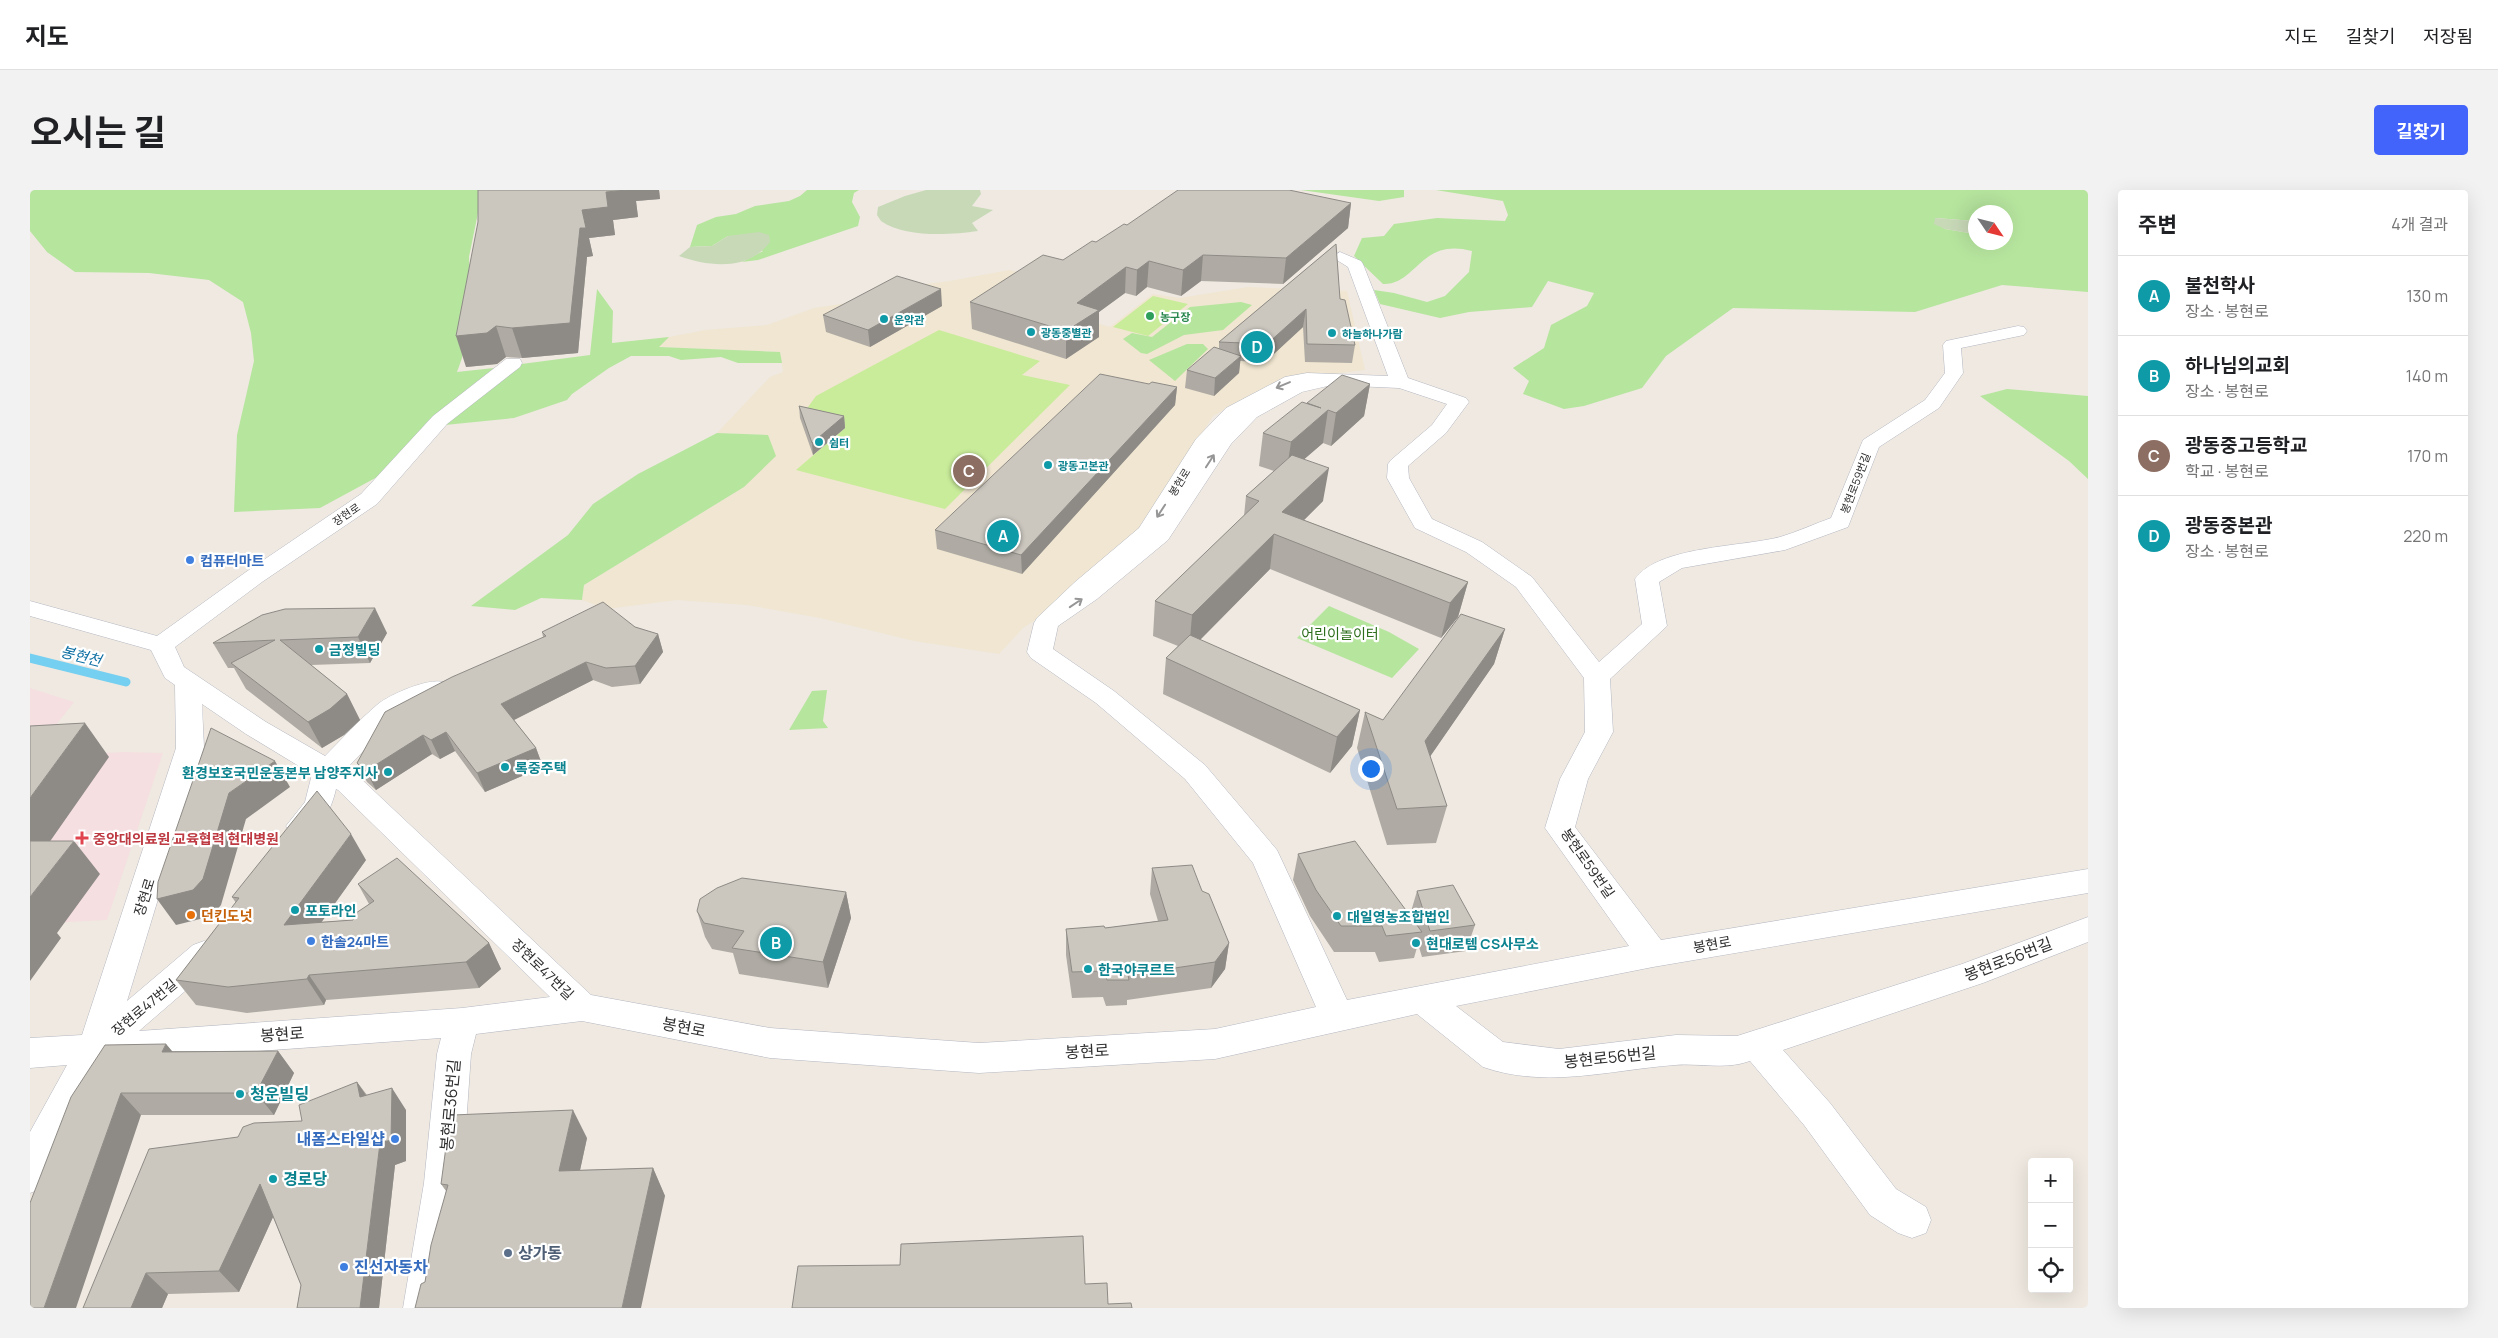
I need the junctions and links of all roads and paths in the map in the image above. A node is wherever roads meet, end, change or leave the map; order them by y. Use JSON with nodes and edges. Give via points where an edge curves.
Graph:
{"nodes":[{"id":1,"x":1340,"y":257,"type":"dead end"},
{"id":2,"x":2018,"y":331,"type":"dead end"},
{"id":3,"x":513,"y":362,"type":"edge"},
{"id":4,"x":1400,"y":382,"type":"junction"},
{"id":5,"x":30,"y":608,"type":"edge"},
{"id":6,"x":161,"y":645,"type":"junction"},
{"id":7,"x":1598,"y":677,"type":"junction"},
{"id":8,"x":453,"y":679,"type":"edge"},
{"id":9,"x":188,"y":682,"type":"junction"},
{"id":10,"x":326,"y":770,"type":"junction"},
{"id":11,"x":283,"y":850,"type":"edge"},
{"id":12,"x":2088,"y":881,"type":"edge"},
{"id":13,"x":2088,"y":929,"type":"edge"},
{"id":14,"x":219,"y":934,"type":"edge"},
{"id":15,"x":1653,"y":954,"type":"junction"},
{"id":16,"x":1421,"y":998,"type":"junction"},
{"id":17,"x":582,"y":1007,"type":"junction"},
{"id":18,"x":1337,"y":1016,"type":"junction"},
{"id":19,"x":462,"y":1022,"type":"junction"},
{"id":20,"x":1757,"y":1044,"type":"junction"},
{"id":21,"x":95,"y":1047,"type":"junction"},
{"id":22,"x":30,"y":1053,"type":"edge"},
{"id":23,"x":34,"y":1157,"type":"edge"},
{"id":24,"x":1912,"y":1220,"type":"dead end"},
{"id":25,"x":424,"y":1308,"type":"edge"}],
"edges":[{"from":1,"to":4,"type":"street","via":[[1354,264]]},
{"from":2,"to":7,"type":"street","name":"봉현로59번길","via":[[1952,345],[1954,373],[1932,404],[1870,444],[1840,522],[1785,543],[1675,562],[1647,579],[1655,626]]},
{"from":3,"to":6,"type":"street","name":"장현로","via":[[440,420],[368,499]]},
{"from":4,"to":7,"type":"street","name":"봉현로","via":[[1459,402],[1439,428],[1398,464],[1398,478],[1423,523],[1474,547],[1524,582]]},
{"from":4,"to":18,"type":"street","name":"봉현로","via":[[1307,379],[1285,383],[1233,412],[1203,443],[1148,532],[1046,623],[1040,652],[1105,697],[1195,772],[1266,858]]},
{"from":5,"to":6,"type":"street"},
{"from":6,"to":9,"type":"street","via":[[174,672]]},
{"from":7,"to":15,"type":"street","name":"봉현로59번길","via":[[1599,732],[1574,779],[1560,828]]},
{"from":8,"to":10,"type":"street","via":[[389,709]]},
{"from":9,"to":10,"type":"street","name":"장현로47번길"},
{"from":9,"to":21,"type":"street","name":"장현로","via":[[190,748]]},
{"from":10,"to":11,"type":"street","via":[[318,805]]},
{"from":10,"to":17,"type":"street","name":"장현로47번길","via":[[348,783]]},
{"from":12,"to":15,"type":"street","name":"봉현로"},
{"from":13,"to":20,"type":"street","name":"봉현로56번길","via":[[1971,974]]},
{"from":14,"to":21,"type":"street","name":"장현로47번길","via":[[196,964]]},
{"from":15,"to":16,"type":"street","name":"봉현로"},
{"from":16,"to":18,"type":"street","name":"봉현로"},
{"from":16,"to":20,"type":"street","name":"봉현로56번길","via":[[1495,1056],[1559,1064],[1676,1050],[1737,1051]]},
{"from":17,"to":18,"type":"street","name":"봉현로","via":[[770,1043],[979,1058],[1215,1044]]},
{"from":17,"to":19,"type":"street","name":"봉현로"},
{"from":19,"to":21,"type":"street","name":"봉현로"},
{"from":19,"to":25,"type":"street","name":"봉현로36번길","via":[[454,1054],[442,1183]]},
{"from":20,"to":24,"type":"street","via":[[1817,1114],[1883,1202]]},
{"from":21,"to":22,"type":"street","name":"봉현로"},
{"from":21,"to":23,"type":"street","name":"장현로"}]}
